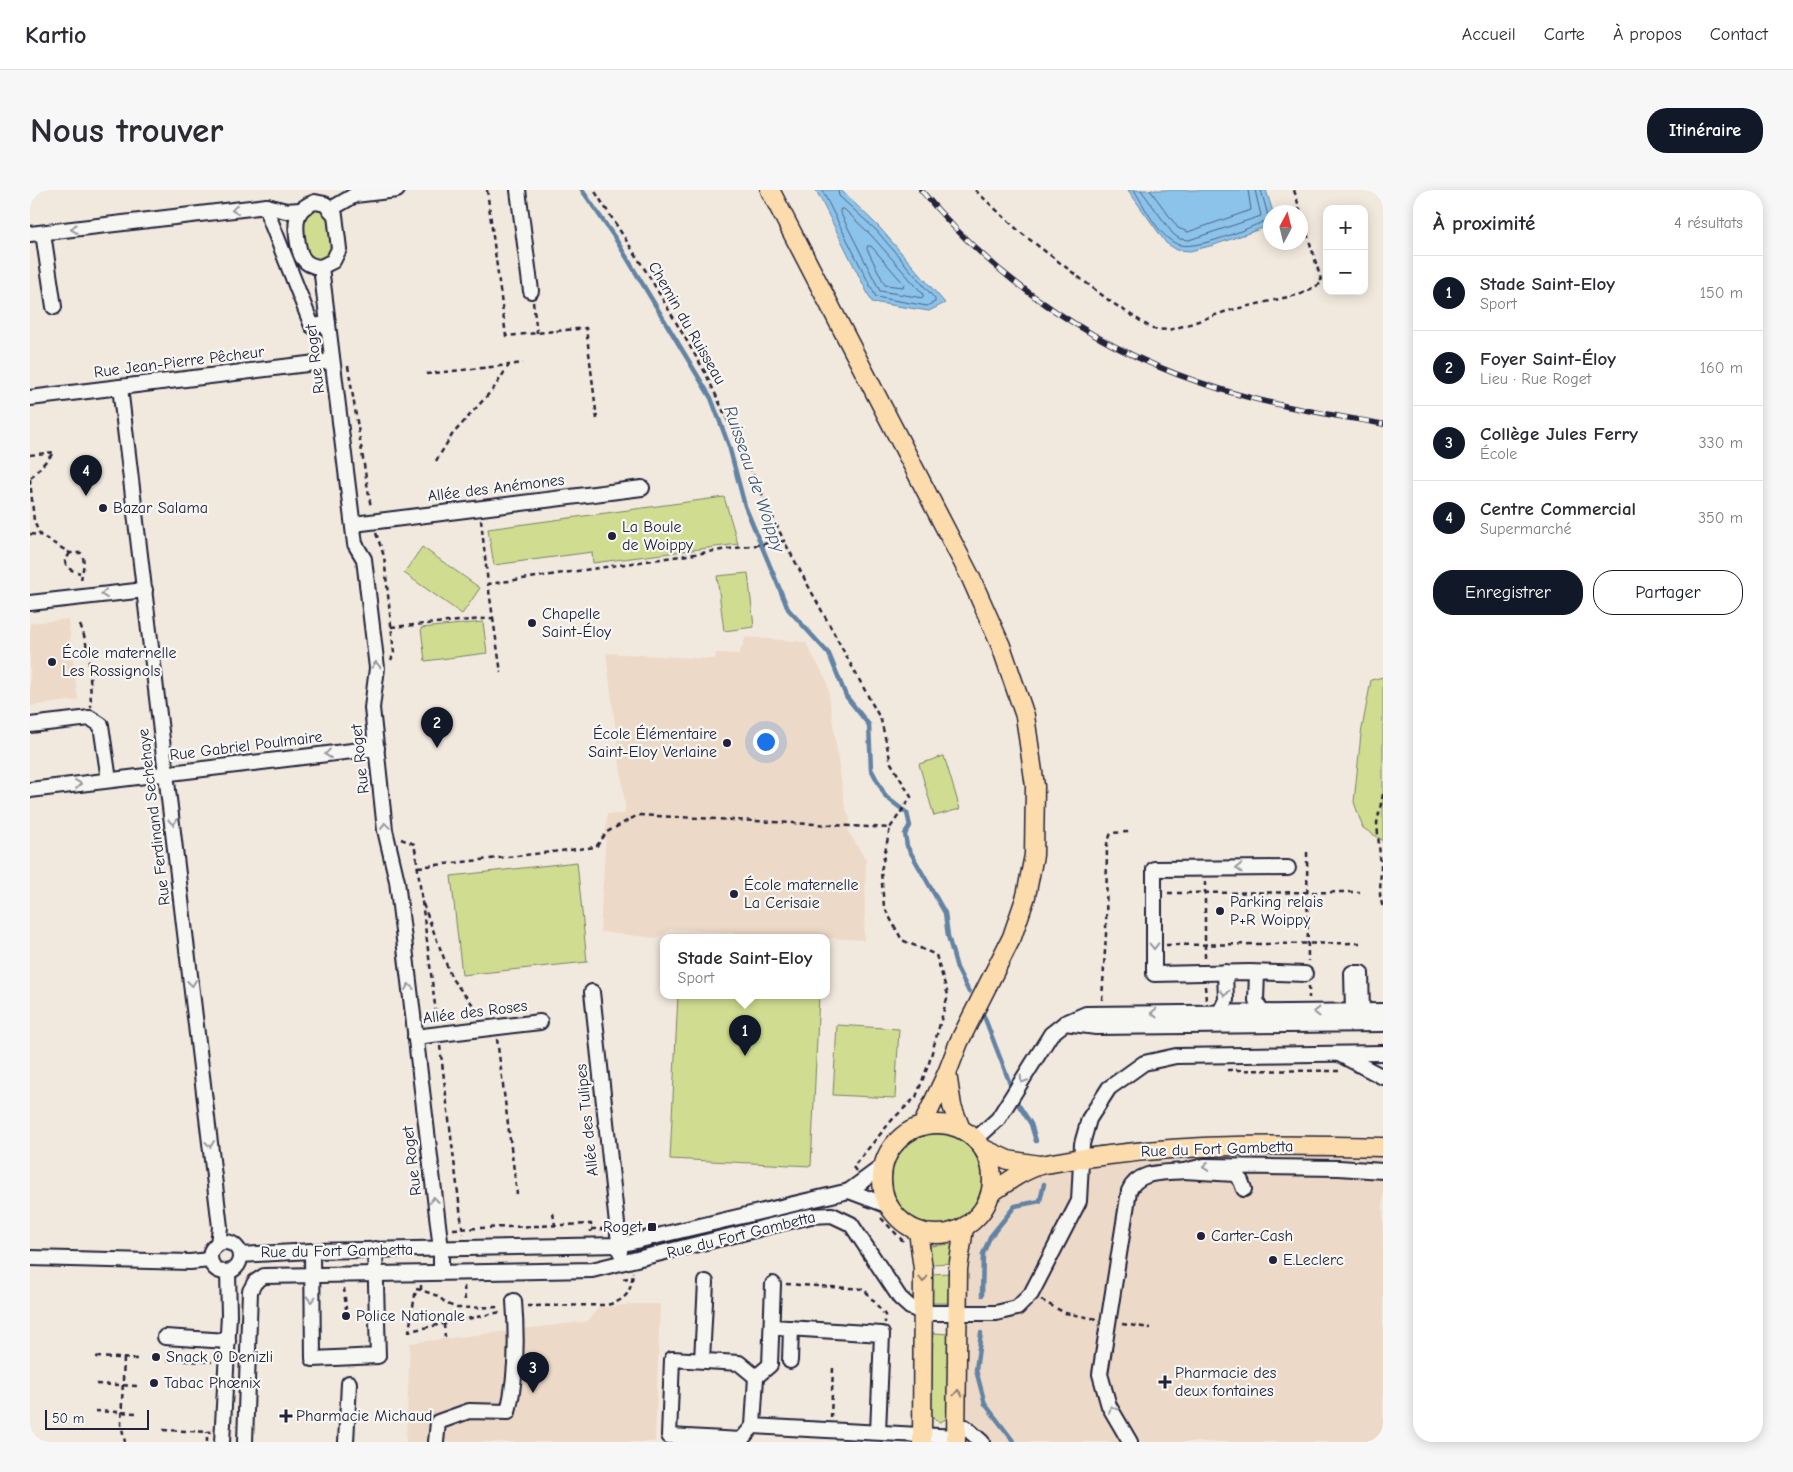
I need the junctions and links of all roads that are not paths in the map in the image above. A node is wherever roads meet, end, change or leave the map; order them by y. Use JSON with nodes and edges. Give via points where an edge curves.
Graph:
{"nodes":[{"id":1,"x":397,"y":190,"type":"edge"},
{"id":2,"x":518,"y":190,"type":"edge"},
{"id":3,"x":770,"y":190,"type":"edge"},
{"id":4,"x":267,"y":206,"type":"junction"},
{"id":5,"x":331,"y":209,"type":"junction"},
{"id":6,"x":300,"y":210,"type":"junction"},
{"id":7,"x":36,"y":233,"type":"edge"},
{"id":8,"x":321,"y":267,"type":"junction"},
{"id":9,"x":531,"y":291,"type":"road end"},
{"id":10,"x":54,"y":307,"type":"dead end"},
{"id":11,"x":328,"y":324,"type":"junction"},
{"id":12,"x":332,"y":361,"type":"junction"},
{"id":13,"x":120,"y":387,"type":"junction"},
{"id":14,"x":30,"y":398,"type":"edge"},
{"id":15,"x":642,"y":488,"type":"dead end"},
{"id":16,"x":354,"y":524,"type":"junction"},
{"id":17,"x":145,"y":590,"type":"junction"},
{"id":18,"x":30,"y":603,"type":"edge"},
{"id":19,"x":30,"y":725,"type":"edge"},
{"id":20,"x":377,"y":748,"type":"junction"},
{"id":21,"x":167,"y":773,"type":"junction"},
{"id":22,"x":108,"y":780,"type":"junction"},
{"id":23,"x":30,"y":790,"type":"edge"},
{"id":24,"x":1288,"y":868,"type":"dead end"},
{"id":25,"x":1225,"y":972,"type":"junction"},
{"id":26,"x":1257,"y":973,"type":"junction"},
{"id":27,"x":1307,"y":973,"type":"road end"},
{"id":28,"x":1357,"y":973,"type":"dead end"},
{"id":29,"x":592,"y":992,"type":"dead end"},
{"id":30,"x":1357,"y":1011,"type":"junction"},
{"id":31,"x":1383,"y":1011,"type":"edge"},
{"id":32,"x":1220,"y":1012,"type":"junction"},
{"id":33,"x":1261,"y":1012,"type":"junction"},
{"id":34,"x":540,"y":1022,"type":"dead end"},
{"id":35,"x":1066,"y":1024,"type":"junction"},
{"id":36,"x":1383,"y":1024,"type":"edge"},
{"id":37,"x":415,"y":1037,"type":"junction"},
{"id":38,"x":1383,"y":1053,"type":"edge"},
{"id":39,"x":1338,"y":1054,"type":"junction"},
{"id":40,"x":947,"y":1073,"type":"junction"},
{"id":41,"x":1383,"y":1077,"type":"edge"},
{"id":42,"x":922,"y":1126,"type":"junction"},
{"id":43,"x":961,"y":1129,"type":"junction"},
{"id":44,"x":980,"y":1144,"type":"junction"},
{"id":45,"x":1383,"y":1147,"type":"edge"},
{"id":46,"x":1082,"y":1159,"type":"junction"},
{"id":47,"x":883,"y":1166,"type":"junction"},
{"id":48,"x":1039,"y":1166,"type":"junction"},
{"id":49,"x":1184,"y":1171,"type":"junction"},
{"id":50,"x":1383,"y":1172,"type":"edge"},
{"id":51,"x":1244,"y":1190,"type":"dead end"},
{"id":52,"x":849,"y":1191,"type":"junction"},
{"id":53,"x":991,"y":1193,"type":"junction"},
{"id":54,"x":883,"y":1210,"type":"junction"},
{"id":55,"x":964,"y":1228,"type":"junction"},
{"id":56,"x":918,"y":1231,"type":"junction"},
{"id":57,"x":218,"y":1244,"type":"junction"},
{"id":58,"x":619,"y":1244,"type":"junction"},
{"id":59,"x":441,"y":1248,"type":"junction"},
{"id":60,"x":375,"y":1250,"type":"junction"},
{"id":61,"x":312,"y":1251,"type":"junction"},
{"id":62,"x":240,"y":1254,"type":"junction"},
{"id":63,"x":30,"y":1258,"type":"edge"},
{"id":64,"x":210,"y":1260,"type":"junction"},
{"id":65,"x":628,"y":1268,"type":"junction"},
{"id":66,"x":228,"y":1272,"type":"junction"},
{"id":67,"x":441,"y":1272,"type":"junction"},
{"id":68,"x":375,"y":1273,"type":"junction"},
{"id":69,"x":312,"y":1275,"type":"junction"},
{"id":70,"x":706,"y":1282,"type":"dead end"},
{"id":71,"x":773,"y":1284,"type":"road end"},
{"id":72,"x":514,"y":1304,"type":"road end"},
{"id":73,"x":924,"y":1313,"type":"junction"},
{"id":74,"x":958,"y":1314,"type":"junction"},
{"id":75,"x":772,"y":1327,"type":"junction"},
{"id":76,"x":792,"y":1328,"type":"junction"},
{"id":77,"x":165,"y":1337,"type":"dead end"},
{"id":78,"x":228,"y":1341,"type":"junction"},
{"id":79,"x":702,"y":1360,"type":"junction"},
{"id":80,"x":790,"y":1361,"type":"dead end"},
{"id":81,"x":756,"y":1377,"type":"junction"},
{"id":82,"x":349,"y":1383,"type":"dead end"},
{"id":83,"x":753,"y":1426,"type":"junction"},
{"id":84,"x":878,"y":1432,"type":"junction"},
{"id":85,"x":792,"y":1435,"type":"edge"},
{"id":86,"x":957,"y":1435,"type":"edge"},
{"id":87,"x":222,"y":1437,"type":"edge"},
{"id":88,"x":922,"y":1438,"type":"edge"},
{"id":89,"x":718,"y":1440,"type":"edge"},
{"id":90,"x":245,"y":1442,"type":"edge"},
{"id":91,"x":346,"y":1442,"type":"edge"},
{"id":92,"x":436,"y":1442,"type":"edge"},
{"id":93,"x":982,"y":1442,"type":"edge"},
{"id":94,"x":1130,"y":1442,"type":"edge"}],
"edges":[{"from":1,"to":5,"type":"street","via":[[355,195]]},
{"from":2,"to":9,"type":"street"},
{"from":3,"to":40,"type":"main road","via":[[970,576],[1001,646],[1025,716],[1035,786],[1034,855],[1026,896],[1012,937],[958,1042]]},
{"from":4,"to":6,"type":"street","via":[[286,211]]},
{"from":4,"to":7,"type":"street","one_way":true},
{"from":4,"to":11,"type":"street","via":[[312,326]]},
{"from":5,"to":6,"type":"street","via":[[314,202]]},
{"from":5,"to":8,"type":"street","via":[[335,214],[339,249],[333,261]]},
{"from":6,"to":8,"type":"street","via":[[296,222],[299,253],[307,264]]},
{"from":7,"to":10,"type":"street"},
{"from":8,"to":11,"type":"street","name":"Rue Roget"},
{"from":11,"to":12,"type":"street","name":"Rue Roget"},
{"from":12,"to":13,"type":"street","name":"Rue Jean-Pierre Pêcheur"},
{"from":12,"to":16,"type":"street","name":"Rue Roget"},
{"from":13,"to":14,"type":"street","name":"Rue Jean-Pierre Pêcheur"},
{"from":13,"to":17,"type":"street","name":"Rue Ferdinand Sechehaye"},
{"from":15,"to":16,"type":"street","name":"Allée des Anémones"},
{"from":20,"to":16,"type":"street","name":"Rue Roget","one_way":true,"via":[[372,708],[377,668],[364,559],[355,544]]},
{"from":17,"to":18,"type":"street","one_way":true},
{"from":17,"to":21,"type":"street","name":"Rue Ferdinand Sechehaye"},
{"from":19,"to":22,"type":"street","via":[[91,714],[101,725]]},
{"from":20,"to":21,"type":"street","name":"Rue Gabriel Poulmaire","one_way":true},
{"from":37,"to":20,"type":"street","name":"Rue Roget","one_way":true,"via":[[397,882],[385,830]]},
{"from":21,"to":22,"type":"street","name":"Rue Gabriel Poulmaire"},
{"from":21,"to":57,"type":"street","name":"Rue Ferdinand Sechehaye","one_way":true,"via":[[220,1227]]},
{"from":23,"to":22,"type":"street","name":"Rue Gabriel Poulmaire","one_way":true},
{"from":24,"to":25,"type":"street","one_way":true,"via":[[1154,869],[1154,974]]},
{"from":25,"to":26,"type":"street"},
{"from":25,"to":32,"type":"street","one_way":true,"via":[[1226,1000]]},
{"from":26,"to":27,"type":"street"},
{"from":26,"to":33,"type":"street","via":[[1256,1000]]},
{"from":28,"to":30,"type":"street"},
{"from":29,"to":58,"type":"street","name":"Allée des Tulipes"},
{"from":30,"to":31,"type":"street"},
{"from":30,"to":33,"type":"street","one_way":true},
{"from":32,"to":33,"type":"street"},
{"from":32,"to":35,"type":"street","one_way":true,"via":[[1086,1014]]},
{"from":34,"to":37,"type":"street","name":"Allée des Roses"},
{"from":35,"to":36,"type":"street","via":[[1096,1028]]},
{"from":35,"to":44,"type":"street","one_way":true,"via":[[1051,1034]]},
{"from":59,"to":37,"type":"street","name":"Rue Roget","one_way":true},
{"from":38,"to":39,"type":"street","name":"Rue du Fort Gambetta"},
{"from":39,"to":41,"type":"street"},
{"from":39,"to":46,"type":"street","name":"Rue du Fort Gambetta","via":[[1176,1056],[1144,1063],[1109,1088],[1089,1119],[1082,1144]]},
{"from":40,"to":42,"type":"main road"},
{"from":40,"to":43,"type":"main road","via":[[952,1106]]},
{"from":42,"to":43,"type":"main road","via":[[941,1124]]},
{"from":42,"to":47,"type":"main road","via":[[897,1141]]},
{"from":43,"to":44,"type":"main road"},
{"from":44,"to":48,"type":"main road","name":"Rue du Fort Gambetta","via":[[1008,1160]]},
{"from":44,"to":53,"type":"main road","via":[[992,1170]]},
{"from":45,"to":46,"type":"main road","name":"Rue du Fort Gambetta","via":[[1190,1146]]},
{"from":46,"to":48,"type":"main road","name":"Rue du Fort Gambetta"},
{"from":46,"to":74,"type":"street","name":"Rue du Fort Gambetta","via":[[1079,1201],[1031,1294],[1017,1308],[1003,1312]]},
{"from":47,"to":52,"type":"street","name":"Rue du Fort Gambetta"},
{"from":47,"to":54,"type":"main road"},
{"from":48,"to":53,"type":"main road","name":"Rue du Fort Gambetta"},
{"from":50,"to":49,"type":"street","one_way":true,"via":[[1254,1166],[1204,1166]]},
{"from":49,"to":51,"type":"street","via":[[1235,1174],[1242,1181]]},
{"from":94,"to":49,"type":"street","one_way":true,"via":[[1109,1406],[1100,1374],[1129,1191],[1132,1183],[1145,1175]]},
{"from":52,"to":54,"type":"street"},
{"from":52,"to":58,"type":"street","name":"Rue du Fort Gambetta"},
{"from":53,"to":55,"type":"main road","via":[[981,1213]]},
{"from":54,"to":56,"type":"main road"},
{"from":55,"to":56,"type":"main road","via":[[934,1234]]},
{"from":55,"to":74,"type":"main road","via":[[958,1268]]},
{"from":56,"to":73,"type":"main road","one_way":true},
{"from":57,"to":62,"type":"street","via":[[232,1244]]},
{"from":57,"to":64,"type":"street","via":[[211,1250]]},
{"from":58,"to":59,"type":"street","name":"Rue du Fort Gambetta"},
{"from":58,"to":65,"type":"street","name":"Allée des Tulipes"},
{"from":59,"to":60,"type":"street","name":"Rue du Fort Gambetta"},
{"from":59,"to":67,"type":"street","name":"Rue Roget"},
{"from":60,"to":61,"type":"street","name":"Rue du Fort Gambetta"},
{"from":60,"to":68,"type":"street"},
{"from":61,"to":62,"type":"street","name":"Rue du Fort Gambetta"},
{"from":61,"to":69,"type":"street"},
{"from":62,"to":66,"type":"street","via":[[238,1264]]},
{"from":63,"to":64,"type":"street"},
{"from":64,"to":66,"type":"street","via":[[219,1271]]},
{"from":65,"to":67,"type":"street","name":"Rue du Fort Gambetta"},
{"from":65,"to":73,"type":"street","name":"Rue du Fort Gambetta","via":[[811,1216],[832,1215],[851,1224],[900,1298]]},
{"from":66,"to":78,"type":"street"},
{"from":67,"to":68,"type":"street","name":"Rue du Fort Gambetta"},
{"from":68,"to":69,"type":"street","name":"Rue du Fort Gambetta"},
{"from":69,"to":68,"type":"street","one_way":true,"via":[[313,1358],[378,1356]]},
{"from":69,"to":90,"type":"street","name":"Rue du Fort Gambetta","via":[[264,1276],[250,1290]]},
{"from":70,"to":79,"type":"street"},
{"from":71,"to":75,"type":"street"},
{"from":72,"to":92,"type":"street","via":[[516,1343],[513,1391],[508,1412],[469,1410],[438,1422]]},
{"from":73,"to":74,"type":"street","name":"Rue du Fort Gambetta"},
{"from":73,"to":88,"type":"main road"},
{"from":86,"to":74,"type":"main road","one_way":true},
{"from":75,"to":76,"type":"street"},
{"from":75,"to":81,"type":"street","via":[[770,1365]]},
{"from":76,"to":80,"type":"street"},
{"from":76,"to":84,"type":"street","via":[[882,1334]]},
{"from":77,"to":78,"type":"street"},
{"from":78,"to":87,"type":"street"},
{"from":79,"to":81,"type":"street","via":[[739,1363]]},
{"from":79,"to":89,"type":"street","via":[[672,1359],[669,1436]]},
{"from":81,"to":83,"type":"street"},
{"from":82,"to":91,"type":"street"},
{"from":83,"to":85,"type":"street"},
{"from":83,"to":89,"type":"street","via":[[741,1440]]},
{"from":84,"to":85,"type":"street","via":[[830,1430]]},
{"from":84,"to":88,"type":"street"},
{"from":86,"to":88,"type":"street"},
{"from":86,"to":93,"type":"street","via":[[965,1427]]}]}
